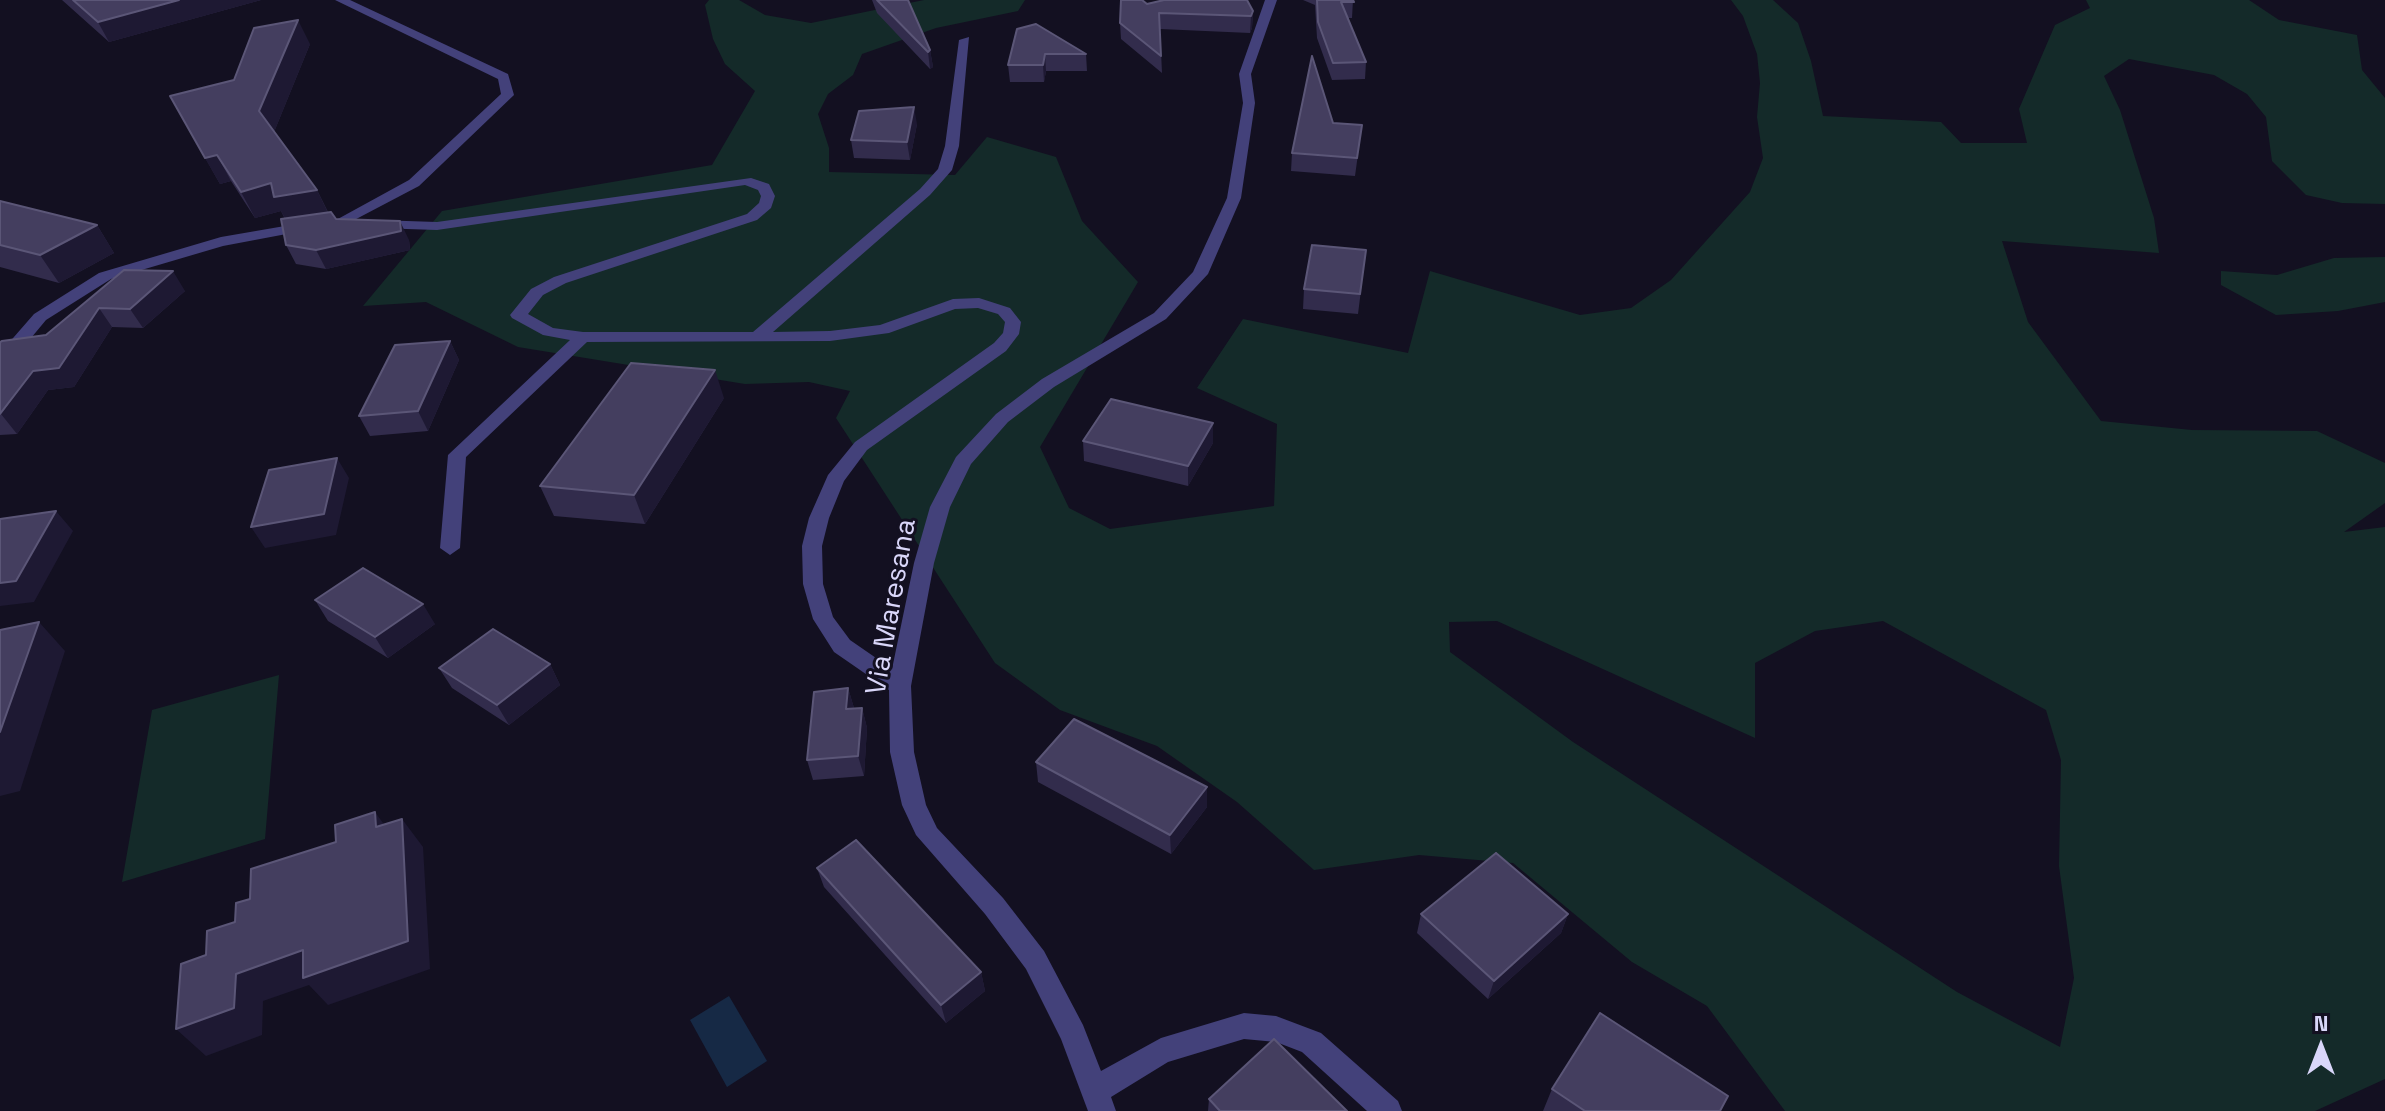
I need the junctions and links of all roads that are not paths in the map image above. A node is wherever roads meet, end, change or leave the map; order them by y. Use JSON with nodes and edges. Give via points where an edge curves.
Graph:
{"nodes":[{"id":1,"x":341,"y":0,"type":"edge"},
{"id":2,"x":1271,"y":0,"type":"edge"},
{"id":3,"x":965,"y":40,"type":"dead end"},
{"id":4,"x":341,"y":223,"type":"junction"},
{"id":5,"x":583,"y":337,"type":"junction"},
{"id":6,"x":757,"y":337,"type":"junction"},
{"id":7,"x":0,"y":364,"type":"edge"},
{"id":8,"x":450,"y":548,"type":"dead end"},
{"id":9,"x":900,"y":686,"type":"junction"},
{"id":10,"x":1098,"y":1101,"type":"edge"},
{"id":11,"x":1388,"y":1111,"type":"edge"}],
"edges":[{"from":1,"to":4,"type":"street","via":[[504,77],[508,95],[414,183]]},
{"from":2,"to":9,"type":"street","name":"Via Maresana","via":[[1245,74],[1249,103],[1234,198],[1200,274],[1160,316],[1014,409],[963,461],[936,521]]},
{"from":3,"to":6,"type":"street","via":[[945,170]]},
{"from":4,"to":5,"type":"street","via":[[437,226],[723,182],[764,187],[766,205],[752,217],[560,280],[537,292],[518,315],[549,332]]},
{"from":4,"to":7,"type":"street","via":[[221,242],[105,276],[47,311]]},
{"from":5,"to":6,"type":"street"},
{"from":5,"to":8,"type":"street","via":[[457,455]]},
{"from":6,"to":9,"type":"street","via":[[883,330],[953,304],[979,303],[1004,311],[1013,322],[1011,334],[984,361],[861,446],[835,479],[819,518],[812,546],[813,584],[823,619],[842,646]]},
{"from":9,"to":10,"type":"street","name":"Via Maresana","via":[[902,752],[914,805],[928,835],[1035,960],[1073,1034]]},
{"from":10,"to":11,"type":"street","via":[[1161,1051],[1244,1026],[1276,1029],[1311,1042]]}]}
